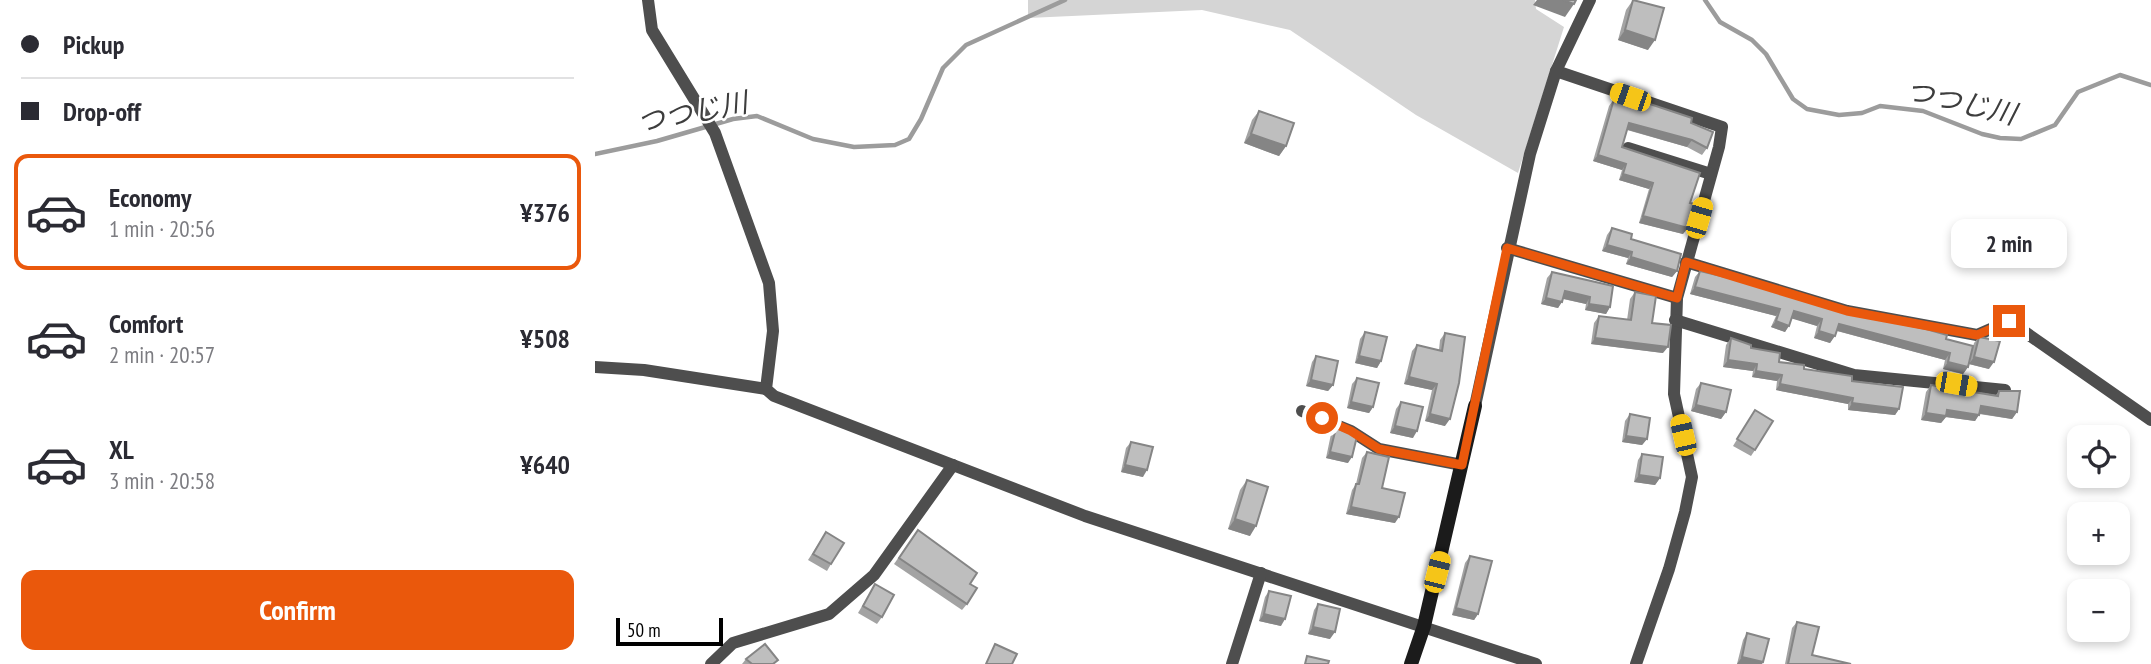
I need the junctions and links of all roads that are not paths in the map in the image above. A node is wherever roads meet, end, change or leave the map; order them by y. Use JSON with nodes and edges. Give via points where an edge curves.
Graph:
{"nodes":[{"id":1,"x":648,"y":0,"type":"edge"},
{"id":2,"x":1590,"y":0,"type":"edge"},
{"id":3,"x":1556,"y":71,"type":"junction"},
{"id":4,"x":1628,"y":149,"type":"edge"},
{"id":5,"x":1711,"y":174,"type":"junction"},
{"id":6,"x":1507,"y":248,"type":"junction"},
{"id":7,"x":1686,"y":262,"type":"junction"},
{"id":8,"x":1677,"y":298,"type":"junction"},
{"id":9,"x":1675,"y":320,"type":"junction"},
{"id":10,"x":595,"y":367,"type":"edge"},
{"id":11,"x":766,"y":389,"type":"junction"},
{"id":12,"x":2005,"y":390,"type":"edge"},
{"id":13,"x":1475,"y":406,"type":"joint"},
{"id":14,"x":1302,"y":411,"type":"dead end"},
{"id":15,"x":2151,"y":420,"type":"edge"},
{"id":16,"x":953,"y":465,"type":"junction"},
{"id":17,"x":1462,"y":465,"type":"junction"},
{"id":18,"x":1261,"y":573,"type":"junction"},
{"id":19,"x":1424,"y":626,"type":"junction"},
{"id":20,"x":711,"y":664,"type":"edge"},
{"id":21,"x":1232,"y":664,"type":"edge"},
{"id":22,"x":1411,"y":664,"type":"edge"},
{"id":23,"x":1536,"y":664,"type":"edge"},
{"id":24,"x":1636,"y":664,"type":"edge"}],
"edges":[{"from":1,"to":11,"type":"street","via":[[652,30],[715,133],[769,284],[773,331]]},
{"from":2,"to":3,"type":"street"},
{"from":3,"to":5,"type":"street","via":[[1722,127]]},
{"from":3,"to":6,"type":"street"},
{"from":4,"to":5,"type":"street"},
{"from":5,"to":7,"type":"street"},
{"from":6,"to":8,"type":"street"},
{"from":6,"to":13,"type":"street"},
{"from":7,"to":8,"type":"street"},
{"from":7,"to":15,"type":"street","via":[[1847,311],[1977,335],[2009,321]]},
{"from":8,"to":9,"type":"street"},
{"from":9,"to":12,"type":"street","via":[[1854,375]]},
{"from":9,"to":24,"type":"street","via":[[1674,394],[1692,477],[1669,569]]},
{"from":10,"to":11,"type":"street"},
{"from":11,"to":16,"type":"street"},
{"from":13,"to":17,"type":"street"},
{"from":14,"to":17,"type":"street","via":[[1351,431],[1379,449]]},
{"from":16,"to":18,"type":"street","via":[[1085,516]]},
{"from":16,"to":20,"type":"street","via":[[874,575],[829,614],[733,643]]},
{"from":17,"to":19,"type":"street"},
{"from":18,"to":19,"type":"street"},
{"from":18,"to":21,"type":"street"},
{"from":19,"to":22,"type":"street"},
{"from":19,"to":23,"type":"street"}]}
